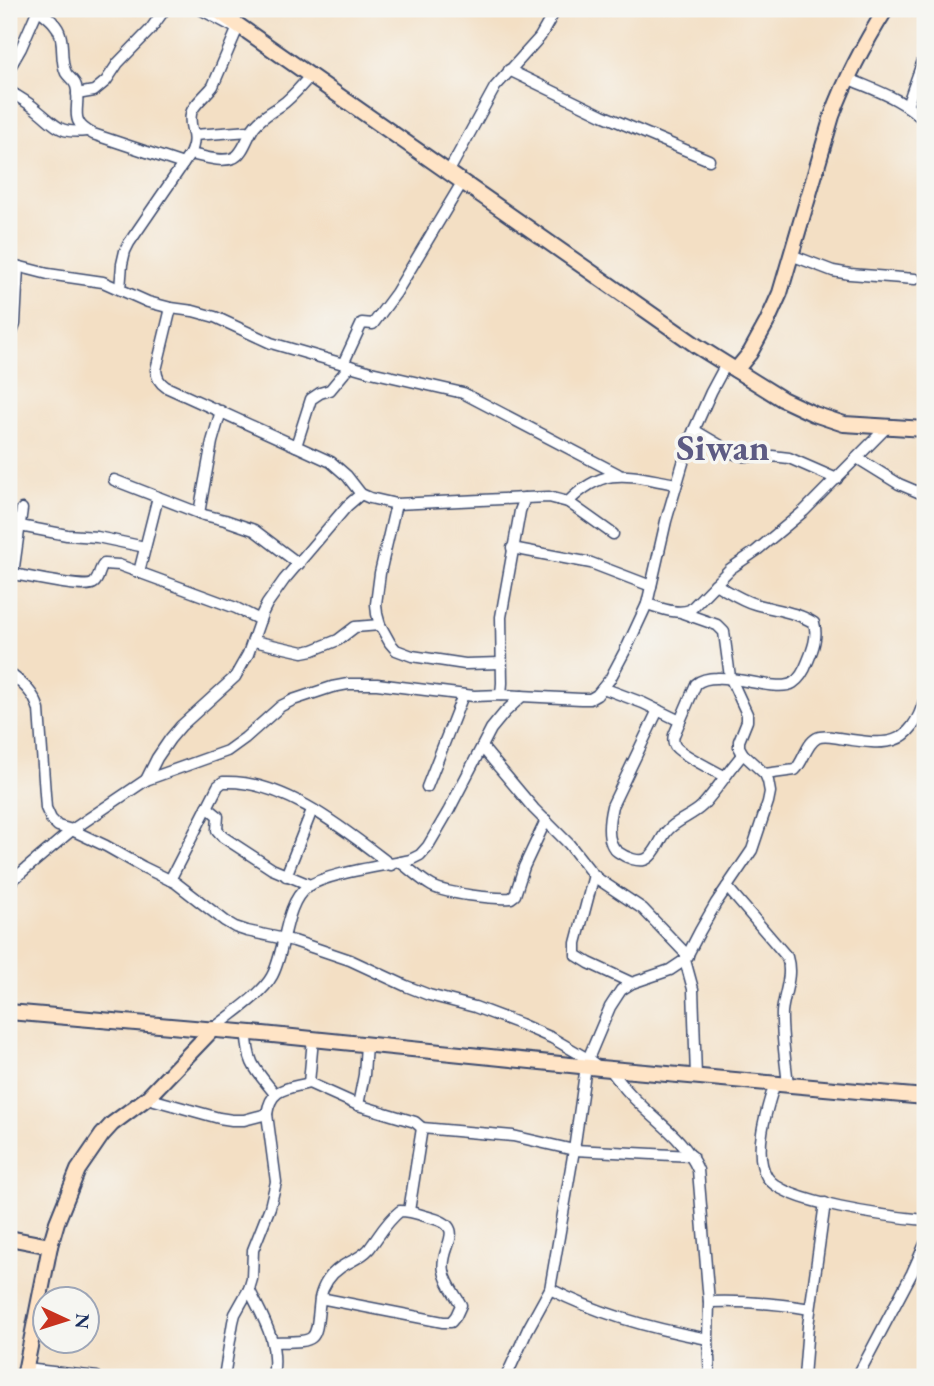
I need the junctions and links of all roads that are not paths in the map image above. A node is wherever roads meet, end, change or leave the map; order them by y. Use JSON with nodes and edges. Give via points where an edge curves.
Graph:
{"nodes":[{"id":1,"x":38,"y":9,"type":"edge"},
{"id":2,"x":165,"y":9,"type":"edge"},
{"id":3,"x":200,"y":9,"type":"edge"},
{"id":4,"x":215,"y":9,"type":"edge"},
{"id":5,"x":556,"y":9,"type":"edge"},
{"id":6,"x":886,"y":9,"type":"edge"},
{"id":7,"x":239,"y":25,"type":"junction"},
{"id":8,"x":9,"y":42,"type":"edge"},
{"id":9,"x":21,"y":48,"type":"junction"},
{"id":10,"x":925,"y":55,"type":"edge"},
{"id":11,"x":9,"y":69,"type":"edge"},
{"id":12,"x":509,"y":70,"type":"junction"},
{"id":13,"x":311,"y":75,"type":"junction"},
{"id":14,"x":847,"y":78,"type":"junction"},
{"id":15,"x":9,"y":91,"type":"edge"},
{"id":16,"x":77,"y":94,"type":"junction"},
{"id":17,"x":907,"y":106,"type":"junction"},
{"id":18,"x":925,"y":122,"type":"edge"},
{"id":19,"x":86,"y":131,"type":"junction"},
{"id":20,"x":250,"y":131,"type":"junction"},
{"id":21,"x":194,"y":135,"type":"junction"},
{"id":22,"x":190,"y":154,"type":"junction"},
{"id":23,"x":709,"y":160,"type":"dead end"},
{"id":24,"x":183,"y":164,"type":"junction"},
{"id":25,"x":449,"y":171,"type":"junction"},
{"id":26,"x":463,"y":181,"type":"junction"},
{"id":27,"x":791,"y":255,"type":"junction"},
{"id":28,"x":13,"y":265,"type":"edge"},
{"id":29,"x":915,"y":279,"type":"dead end"},
{"id":30,"x":120,"y":289,"type":"junction"},
{"id":31,"x":171,"y":308,"type":"junction"},
{"id":32,"x":9,"y":341,"type":"edge"},
{"id":33,"x":346,"y":365,"type":"junction"},
{"id":34,"x":731,"y":367,"type":"junction"},
{"id":35,"x":221,"y":411,"type":"junction"},
{"id":36,"x":887,"y":427,"type":"junction"},
{"id":37,"x":925,"y":429,"type":"edge"},
{"id":38,"x":694,"y":430,"type":"junction"},
{"id":39,"x":296,"y":446,"type":"junction"},
{"id":40,"x":857,"y":458,"type":"junction"},
{"id":41,"x":618,"y":474,"type":"junction"},
{"id":42,"x":837,"y":479,"type":"junction"},
{"id":43,"x":114,"y":480,"type":"dead end"},
{"id":44,"x":676,"y":484,"type":"junction"},
{"id":45,"x":361,"y":495,"type":"junction"},
{"id":46,"x":925,"y":495,"type":"edge"},
{"id":47,"x":158,"y":497,"type":"junction"},
{"id":48,"x":525,"y":498,"type":"junction"},
{"id":49,"x":568,"y":502,"type":"junction"},
{"id":50,"x":396,"y":504,"type":"junction"},
{"id":51,"x":925,"y":508,"type":"edge"},
{"id":52,"x":22,"y":509,"type":"dead end"},
{"id":53,"x":199,"y":513,"type":"junction"},
{"id":54,"x":20,"y":526,"type":"junction"},
{"id":55,"x":613,"y":534,"type":"dead end"},
{"id":56,"x":145,"y":547,"type":"junction"},
{"id":57,"x":512,"y":548,"type":"junction"},
{"id":58,"x":299,"y":564,"type":"junction"},
{"id":59,"x":139,"y":572,"type":"junction"},
{"id":60,"x":11,"y":575,"type":"edge"},
{"id":61,"x":715,"y":584,"type":"junction"},
{"id":62,"x":651,"y":586,"type":"junction"},
{"id":63,"x":647,"y":604,"type":"junction"},
{"id":64,"x":683,"y":613,"type":"junction"},
{"id":65,"x":260,"y":620,"type":"junction"},
{"id":66,"x":380,"y":625,"type":"junction"},
{"id":67,"x":254,"y":641,"type":"junction"},
{"id":68,"x":501,"y":663,"type":"junction"},
{"id":69,"x":9,"y":673,"type":"edge"},
{"id":70,"x":730,"y":677,"type":"junction"},
{"id":71,"x":603,"y":688,"type":"junction"},
{"id":72,"x":463,"y":695,"type":"junction"},
{"id":73,"x":500,"y":695,"type":"junction"},
{"id":74,"x":522,"y":696,"type":"junction"},
{"id":75,"x":925,"y":698,"type":"edge"},
{"id":76,"x":658,"y":710,"type":"junction"},
{"id":77,"x":680,"y":721,"type":"junction"},
{"id":78,"x":482,"y":747,"type":"junction"},
{"id":79,"x":743,"y":754,"type":"junction"},
{"id":80,"x":765,"y":774,"type":"junction"},
{"id":81,"x":724,"y":776,"type":"junction"},
{"id":82,"x":146,"y":780,"type":"junction"},
{"id":83,"x":427,"y":787,"type":"dead end"},
{"id":84,"x":207,"y":807,"type":"junction"},
{"id":85,"x":312,"y":810,"type":"junction"},
{"id":86,"x":546,"y":820,"type":"junction"},
{"id":87,"x":72,"y":830,"type":"junction"},
{"id":88,"x":396,"y":864,"type":"junction"},
{"id":89,"x":594,"y":875,"type":"junction"},
{"id":90,"x":286,"y":876,"type":"junction"},
{"id":91,"x":170,"y":880,"type":"junction"},
{"id":92,"x":9,"y":883,"type":"edge"},
{"id":93,"x":310,"y":885,"type":"junction"},
{"id":94,"x":727,"y":887,"type":"junction"},
{"id":95,"x":284,"y":938,"type":"junction"},
{"id":96,"x":687,"y":958,"type":"junction"},
{"id":97,"x":632,"y":983,"type":"junction"},
{"id":98,"x":9,"y":1012,"type":"edge"},
{"id":99,"x":213,"y":1030,"type":"junction"},
{"id":100,"x":247,"y":1032,"type":"junction"},
{"id":101,"x":313,"y":1039,"type":"junction"},
{"id":102,"x":366,"y":1044,"type":"junction"},
{"id":103,"x":596,"y":1065,"type":"junction"},
{"id":104,"x":696,"y":1076,"type":"junction"},
{"id":105,"x":309,"y":1083,"type":"junction"},
{"id":106,"x":781,"y":1084,"type":"junction"},
{"id":107,"x":275,"y":1094,"type":"junction"},
{"id":108,"x":925,"y":1097,"type":"edge"},
{"id":109,"x":147,"y":1098,"type":"junction"},
{"id":110,"x":358,"y":1105,"type":"junction"},
{"id":111,"x":267,"y":1114,"type":"junction"},
{"id":112,"x":422,"y":1128,"type":"junction"},
{"id":113,"x":574,"y":1150,"type":"junction"},
{"id":114,"x":692,"y":1156,"type":"junction"},
{"id":115,"x":825,"y":1203,"type":"junction"},
{"id":116,"x":409,"y":1211,"type":"junction"},
{"id":117,"x":925,"y":1220,"type":"edge"},
{"id":118,"x":9,"y":1238,"type":"edge"},
{"id":119,"x":925,"y":1244,"type":"edge"},
{"id":120,"x":50,"y":1246,"type":"junction"},
{"id":121,"x":249,"y":1289,"type":"junction"},
{"id":122,"x":550,"y":1289,"type":"junction"},
{"id":123,"x":320,"y":1298,"type":"junction"},
{"id":124,"x":709,"y":1302,"type":"junction"},
{"id":125,"x":810,"y":1309,"type":"junction"},
{"id":126,"x":708,"y":1339,"type":"junction"},
{"id":127,"x":273,"y":1342,"type":"junction"},
{"id":128,"x":25,"y":1373,"type":"edge"},
{"id":129,"x":97,"y":1377,"type":"edge"},
{"id":130,"x":224,"y":1377,"type":"edge"},
{"id":131,"x":273,"y":1377,"type":"edge"},
{"id":132,"x":506,"y":1377,"type":"edge"},
{"id":133,"x":710,"y":1377,"type":"edge"},
{"id":134,"x":804,"y":1377,"type":"edge"},
{"id":135,"x":857,"y":1377,"type":"edge"}],
"edges":[{"from":1,"to":9,"type":"street"},
{"from":1,"to":16,"type":"street","via":[[60,34],[66,74],[75,83]]},
{"from":2,"to":16,"type":"street","via":[[106,81],[94,91]]},
{"from":3,"to":7,"type":"street","via":[[232,26]]},
{"from":4,"to":7,"type":"street"},
{"from":5,"to":12,"type":"street","via":[[540,37]]},
{"from":6,"to":14,"type":"street"},
{"from":7,"to":13,"type":"street"},
{"from":7,"to":21,"type":"street","via":[[213,86],[192,110]]},
{"from":8,"to":9,"type":"street"},
{"from":9,"to":11,"type":"street"},
{"from":10,"to":17,"type":"street"},
{"from":12,"to":23,"type":"street"},
{"from":12,"to":25,"type":"street"},
{"from":13,"to":20,"type":"street"},
{"from":13,"to":25,"type":"street"},
{"from":14,"to":17,"type":"street"},
{"from":14,"to":27,"type":"street"},
{"from":15,"to":19,"type":"street","via":[[57,128]]},
{"from":16,"to":19,"type":"street","via":[[77,121]]},
{"from":17,"to":18,"type":"street"},
{"from":19,"to":24,"type":"street"},
{"from":20,"to":21,"type":"street"},
{"from":20,"to":22,"type":"street","via":[[233,159]]},
{"from":21,"to":22,"type":"street"},
{"from":22,"to":24,"type":"street"},
{"from":24,"to":30,"type":"street","via":[[125,251]]},
{"from":25,"to":26,"type":"street"},
{"from":26,"to":33,"type":"street","via":[[396,293],[373,324],[362,323]]},
{"from":26,"to":34,"type":"street"},
{"from":27,"to":29,"type":"street","via":[[832,271]]},
{"from":27,"to":34,"type":"street","via":[[768,322],[750,354]]},
{"from":28,"to":30,"type":"street"},
{"from":28,"to":32,"type":"street","via":[[15,324]]},
{"from":30,"to":31,"type":"street"},
{"from":31,"to":33,"type":"street","via":[[206,314],[271,343]]},
{"from":31,"to":35,"type":"street","via":[[156,377],[166,387]]},
{"from":33,"to":39,"type":"street","via":[[330,390],[311,400]]},
{"from":33,"to":41,"type":"street","via":[[463,393]]},
{"from":34,"to":36,"type":"street","via":[[814,414],[844,424]]},
{"from":34,"to":38,"type":"street","via":[[711,393]]},
{"from":35,"to":39,"type":"street"},
{"from":35,"to":53,"type":"street"},
{"from":36,"to":37,"type":"street"},
{"from":36,"to":40,"type":"street"},
{"from":38,"to":42,"type":"street","via":[[736,454],[789,458]]},
{"from":38,"to":44,"type":"street"},
{"from":39,"to":45,"type":"street","via":[[339,467]]},
{"from":40,"to":42,"type":"street"},
{"from":40,"to":46,"type":"street"},
{"from":41,"to":44,"type":"street"},
{"from":41,"to":49,"type":"street","via":[[583,488]]},
{"from":42,"to":61,"type":"street"},
{"from":43,"to":47,"type":"street"},
{"from":44,"to":62,"type":"street"},
{"from":45,"to":50,"type":"street"},
{"from":45,"to":58,"type":"street"},
{"from":46,"to":51,"type":"street"},
{"from":47,"to":53,"type":"street"},
{"from":47,"to":56,"type":"street"},
{"from":48,"to":49,"type":"street"},
{"from":48,"to":50,"type":"street"},
{"from":48,"to":57,"type":"street"},
{"from":49,"to":55,"type":"street"},
{"from":50,"to":66,"type":"street","via":[[377,590]]},
{"from":52,"to":54,"type":"street"},
{"from":53,"to":58,"type":"street","via":[[254,530]]},
{"from":54,"to":56,"type":"street"},
{"from":54,"to":60,"type":"street"},
{"from":56,"to":59,"type":"street"},
{"from":57,"to":62,"type":"street","via":[[591,563]]},
{"from":57,"to":68,"type":"street","via":[[500,617]]},
{"from":58,"to":65,"type":"street"},
{"from":59,"to":60,"type":"street","via":[[104,564],[90,586]]},
{"from":59,"to":65,"type":"street"},
{"from":61,"to":64,"type":"street"},
{"from":61,"to":70,"type":"street","via":[[753,603],[810,620],[816,629],[813,650],[796,682],[783,687]]},
{"from":62,"to":63,"type":"street"},
{"from":63,"to":64,"type":"street"},
{"from":63,"to":71,"type":"street"},
{"from":64,"to":70,"type":"street","via":[[724,632]]},
{"from":65,"to":67,"type":"street"},
{"from":66,"to":67,"type":"street","via":[[355,627],[338,640],[303,652]]},
{"from":66,"to":68,"type":"street","via":[[403,654],[466,664]]},
{"from":67,"to":82,"type":"street","via":[[235,677],[170,738]]},
{"from":68,"to":73,"type":"street"},
{"from":69,"to":87,"type":"street","via":[[36,699],[44,793],[51,820]]},
{"from":70,"to":77,"type":"street","via":[[700,680]]},
{"from":70,"to":79,"type":"street","via":[[747,714],[739,741]]},
{"from":71,"to":74,"type":"street","via":[[590,699]]},
{"from":71,"to":76,"type":"street"},
{"from":72,"to":73,"type":"street"},
{"from":72,"to":82,"type":"street","via":[[377,684],[332,687],[281,706],[227,751]]},
{"from":72,"to":83,"type":"street"},
{"from":73,"to":74,"type":"street"},
{"from":74,"to":78,"type":"street","via":[[496,722]]},
{"from":75,"to":80,"type":"street","via":[[918,719],[899,739],[821,737],[811,743],[795,770]]},
{"from":76,"to":77,"type":"street"},
{"from":76,"to":81,"type":"street","via":[[612,806],[609,833],[613,847],[639,861],[651,857],[671,826],[704,804]]},
{"from":77,"to":81,"type":"street","via":[[675,746]]},
{"from":78,"to":86,"type":"street"},
{"from":78,"to":88,"type":"street","via":[[428,846]]},
{"from":79,"to":80,"type":"street"},
{"from":79,"to":81,"type":"street"},
{"from":80,"to":94,"type":"street","via":[[770,792],[762,823],[752,850]]},
{"from":82,"to":87,"type":"street"},
{"from":84,"to":85,"type":"street","via":[[218,786],[231,782],[277,791]]},
{"from":84,"to":90,"type":"street","via":[[218,816],[217,830],[222,837]]},
{"from":84,"to":91,"type":"street"},
{"from":85,"to":88,"type":"street"},
{"from":85,"to":90,"type":"street"},
{"from":86,"to":88,"type":"street","via":[[511,898],[435,888]]},
{"from":86,"to":89,"type":"street"},
{"from":87,"to":91,"type":"street"},
{"from":87,"to":92,"type":"street"},
{"from":88,"to":93,"type":"street"},
{"from":89,"to":96,"type":"street","via":[[643,909]]},
{"from":89,"to":97,"type":"street","via":[[576,955]]},
{"from":90,"to":93,"type":"street"},
{"from":91,"to":95,"type":"street","via":[[235,927]]},
{"from":93,"to":95,"type":"street","via":[[296,900]]},
{"from":94,"to":96,"type":"street"},
{"from":94,"to":106,"type":"street","via":[[789,964],[782,1014]]},
{"from":95,"to":99,"type":"street","via":[[268,983]]},
{"from":95,"to":103,"type":"street","via":[[350,960],[429,995],[520,1024]]},
{"from":96,"to":97,"type":"street","via":[[670,970]]},
{"from":96,"to":104,"type":"street","via":[[693,989]]},
{"from":97,"to":103,"type":"street","via":[[615,997]]},
{"from":98,"to":99,"type":"street"},
{"from":99,"to":100,"type":"street"},
{"from":99,"to":109,"type":"street"},
{"from":100,"to":101,"type":"street"},
{"from":100,"to":107,"type":"street","via":[[249,1057]]},
{"from":101,"to":102,"type":"street"},
{"from":101,"to":105,"type":"street"},
{"from":102,"to":103,"type":"street"},
{"from":102,"to":110,"type":"street"},
{"from":103,"to":104,"type":"street"},
{"from":103,"to":113,"type":"street"},
{"from":103,"to":114,"type":"street"},
{"from":104,"to":106,"type":"street"},
{"from":105,"to":107,"type":"street"},
{"from":105,"to":110,"type":"street"},
{"from":106,"to":108,"type":"street"},
{"from":106,"to":115,"type":"street","via":[[763,1122],[761,1153],[766,1176],[783,1191]]},
{"from":107,"to":111,"type":"street"},
{"from":109,"to":111,"type":"street","via":[[232,1120]]},
{"from":109,"to":120,"type":"street","via":[[112,1124],[86,1158],[71,1185]]},
{"from":110,"to":112,"type":"street"},
{"from":111,"to":121,"type":"street","via":[[276,1182],[253,1250]]},
{"from":112,"to":113,"type":"street","via":[[513,1136]]},
{"from":112,"to":116,"type":"street"},
{"from":113,"to":114,"type":"street"},
{"from":113,"to":122,"type":"street"},
{"from":114,"to":124,"type":"street","via":[[700,1183]]},
{"from":115,"to":117,"type":"street"},
{"from":115,"to":125,"type":"street"},
{"from":116,"to":123,"type":"street","via":[[400,1211],[362,1256],[331,1275]]},
{"from":116,"to":123,"type":"street","via":[[450,1227],[443,1265],[461,1305],[451,1322]]},
{"from":118,"to":120,"type":"street"},
{"from":119,"to":135,"type":"street"},
{"from":120,"to":128,"type":"street"},
{"from":121,"to":127,"type":"street"},
{"from":121,"to":130,"type":"street","via":[[235,1314]]},
{"from":122,"to":126,"type":"street","via":[[604,1314]]},
{"from":122,"to":132,"type":"street"},
{"from":123,"to":127,"type":"street","via":[[316,1334],[311,1339]]},
{"from":124,"to":125,"type":"street","via":[[778,1303]]},
{"from":124,"to":126,"type":"street"},
{"from":125,"to":134,"type":"street"},
{"from":126,"to":133,"type":"street"},
{"from":127,"to":131,"type":"street"},
{"from":128,"to":129,"type":"street"}]}
